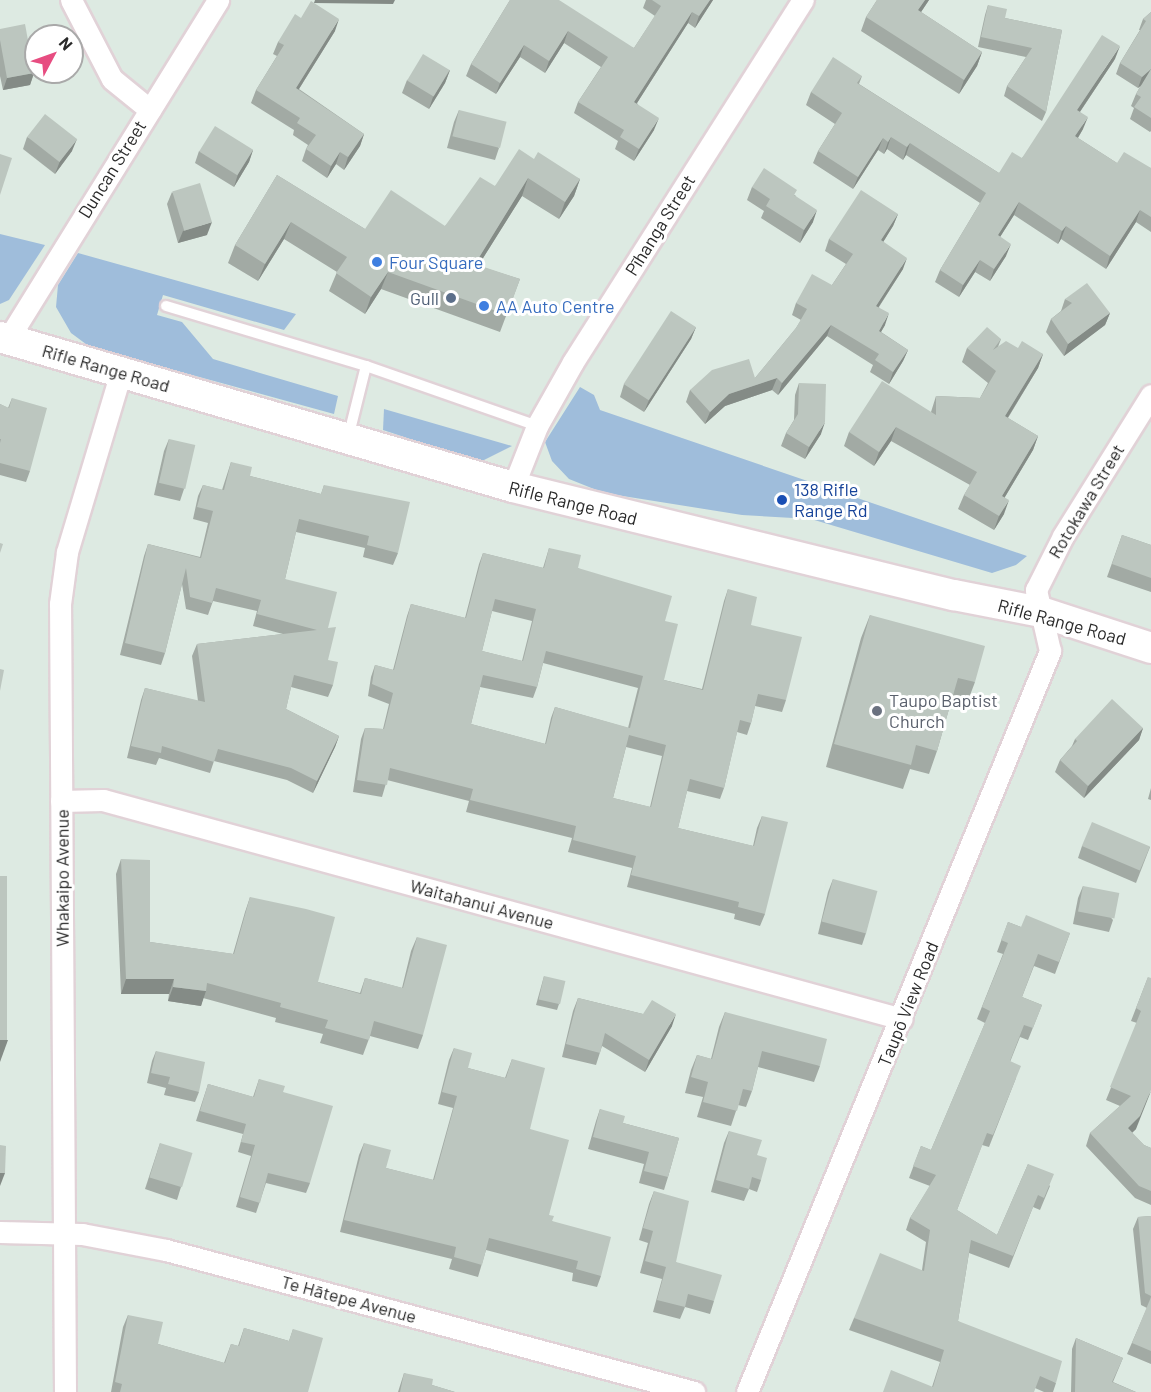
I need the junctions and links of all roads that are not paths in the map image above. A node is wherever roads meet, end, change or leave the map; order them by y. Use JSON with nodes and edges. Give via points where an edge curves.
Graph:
{"nodes":[{"id":1,"x":71,"y":0,"type":"edge"},
{"id":2,"x":218,"y":0,"type":"edge"},
{"id":3,"x":803,"y":0,"type":"edge"},
{"id":4,"x":150,"y":110,"type":"junction"},
{"id":5,"x":166,"y":306,"type":"dead end"},
{"id":6,"x":4,"y":338,"type":"edge"},
{"id":7,"x":366,"y":366,"type":"junction"},
{"id":8,"x":121,"y":372,"type":"junction"},
{"id":9,"x":1151,"y":395,"type":"edge"},
{"id":10,"x":537,"y":426,"type":"junction"},
{"id":11,"x":347,"y":441,"type":"junction"},
{"id":12,"x":513,"y":487,"type":"junction"},
{"id":13,"x":1041,"y":612,"type":"junction"},
{"id":14,"x":1151,"y":648,"type":"edge"},
{"id":15,"x":61,"y":801,"type":"junction"},
{"id":16,"x":902,"y":1019,"type":"junction"},
{"id":17,"x":0,"y":1232,"type":"edge"},
{"id":18,"x":65,"y":1234,"type":"junction"},
{"id":19,"x":65,"y":1392,"type":"edge"},
{"id":20,"x":694,"y":1392,"type":"edge"},
{"id":21,"x":747,"y":1392,"type":"edge"}],
"edges":[{"from":1,"to":4,"type":"street","via":[[112,79]]},
{"from":2,"to":4,"type":"street","name":"Duncan Street"},
{"from":3,"to":10,"type":"street","name":"Pīhanga Street","via":[[573,362]]},
{"from":4,"to":6,"type":"street","name":"Duncan Street"},
{"from":5,"to":7,"type":"lane"},
{"from":6,"to":8,"type":"street","name":"Rifle Range Road"},
{"from":7,"to":10,"type":"lane"},
{"from":7,"to":11,"type":"lane"},
{"from":8,"to":11,"type":"street","name":"Rifle Range Road"},
{"from":8,"to":15,"type":"street","name":"Whakaipo Avenue","via":[[67,552],[60,604]]},
{"from":9,"to":13,"type":"street","name":"Rotokawa Street","via":[[1048,562],[1036,590]]},
{"from":10,"to":12,"type":"street","name":"Pīhanga Street"},
{"from":11,"to":12,"type":"street","name":"Rifle Range Road"},
{"from":12,"to":13,"type":"street","name":"Rifle Range Road","via":[[954,595]]},
{"from":13,"to":14,"type":"street","name":"Rifle Range Road"},
{"from":13,"to":16,"type":"street","name":"Taupō View Road","via":[[1050,651]]},
{"from":15,"to":16,"type":"street","name":"Waitahanui Avenue","via":[[103,800]]},
{"from":15,"to":18,"type":"street","name":"Whakaipo Avenue"},
{"from":16,"to":21,"type":"street","name":"Taupō View Road"},
{"from":17,"to":18,"type":"street","name":"Te Hātepe Avenue"},
{"from":18,"to":19,"type":"street","name":"Whakaipo Avenue"},
{"from":18,"to":20,"type":"street","name":"Te Hātepe Avenue","via":[[118,1239],[166,1250]]}]}
